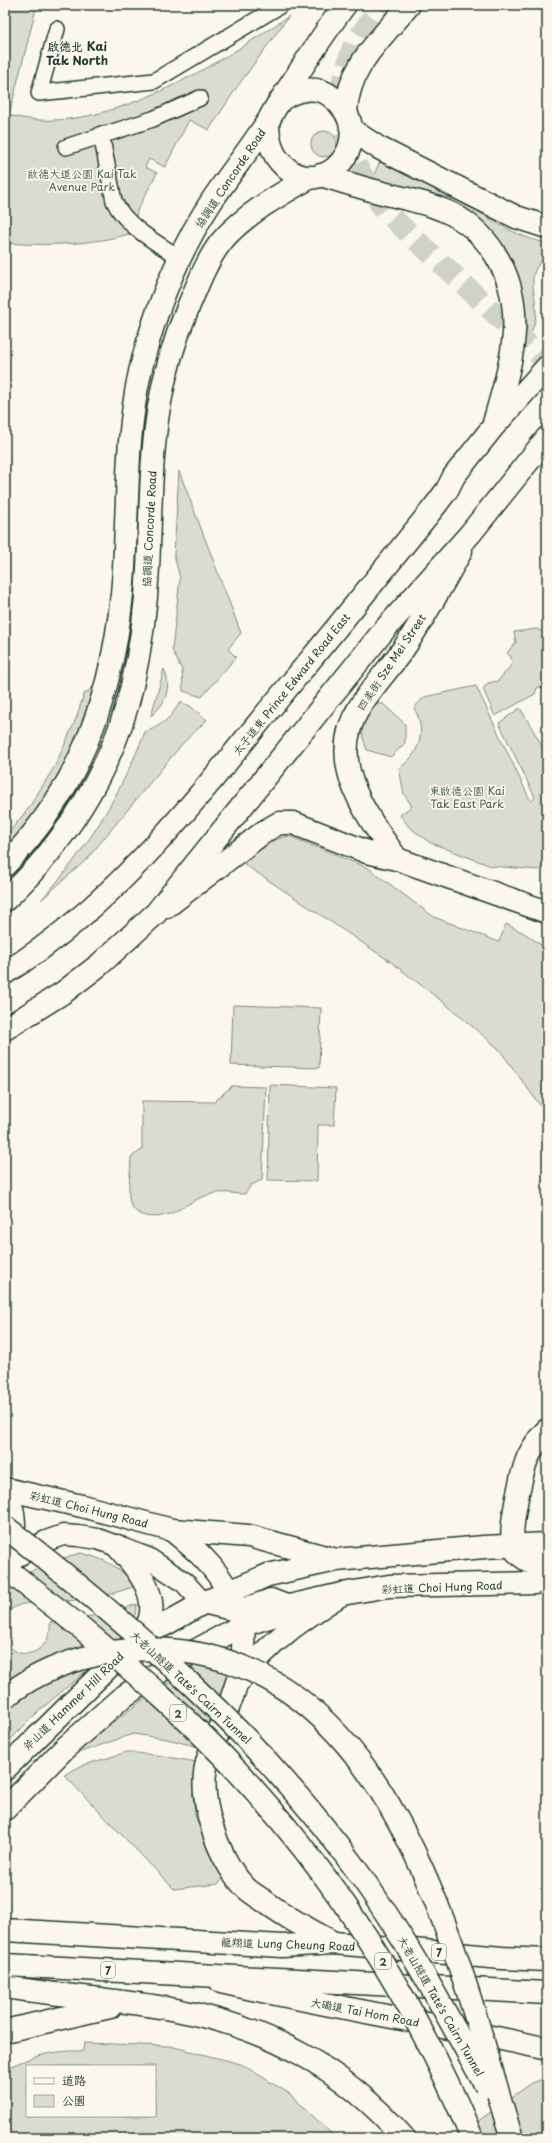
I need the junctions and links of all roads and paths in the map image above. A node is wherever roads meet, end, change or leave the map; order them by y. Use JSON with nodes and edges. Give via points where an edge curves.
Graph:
{"nodes":[{"id":1,"x":281,"y":5,"type":"edge"},
{"id":2,"x":345,"y":5,"type":"edge"},
{"id":3,"x":409,"y":5,"type":"edge"},
{"id":4,"x":57,"y":29,"type":"dead end"},
{"id":5,"x":200,"y":98,"type":"dead end"},
{"id":6,"x":282,"y":99,"type":"junction"},
{"id":7,"x":350,"y":121,"type":"junction"},
{"id":8,"x":268,"y":122,"type":"junction"},
{"id":9,"x":101,"y":134,"type":"junction"},
{"id":10,"x":66,"y":147,"type":"dead end"},
{"id":11,"x":316,"y":176,"type":"junction"},
{"id":12,"x":547,"y":227,"type":"edge"},
{"id":13,"x":180,"y":258,"type":"junction"},
{"id":14,"x":547,"y":368,"type":"edge"},
{"id":15,"x":493,"y":427,"type":"junction"},
{"id":16,"x":547,"y":438,"type":"edge"},
{"id":17,"x":470,"y":534,"type":"junction"},
{"id":18,"x":398,"y":859,"type":"junction"},
{"id":19,"x":5,"y":865,"type":"edge"},
{"id":20,"x":5,"y":900,"type":"edge"},
{"id":21,"x":547,"y":912,"type":"edge"},
{"id":22,"x":156,"y":913,"type":"junction"},
{"id":23,"x":5,"y":973,"type":"edge"},
{"id":24,"x":5,"y":1029,"type":"edge"},
{"id":25,"x":547,"y":1430,"type":"edge"},
{"id":26,"x":5,"y":1490,"type":"edge"},
{"id":27,"x":5,"y":1527,"type":"edge"},
{"id":28,"x":172,"y":1530,"type":"junction"},
{"id":29,"x":547,"y":1544,"type":"edge"},
{"id":30,"x":117,"y":1546,"type":"junction"},
{"id":31,"x":513,"y":1546,"type":"junction"},
{"id":32,"x":5,"y":1555,"type":"edge"},
{"id":33,"x":336,"y":1560,"type":"junction"},
{"id":34,"x":5,"y":1563,"type":"edge"},
{"id":35,"x":5,"y":1568,"type":"edge"},
{"id":36,"x":547,"y":1569,"type":"edge"},
{"id":37,"x":547,"y":1578,"type":"edge"},
{"id":38,"x":228,"y":1591,"type":"junction"},
{"id":39,"x":342,"y":1594,"type":"junction"},
{"id":40,"x":203,"y":1603,"type":"junction"},
{"id":41,"x":240,"y":1618,"type":"junction"},
{"id":42,"x":141,"y":1636,"type":"junction"},
{"id":43,"x":239,"y":1681,"type":"junction"},
{"id":44,"x":5,"y":1696,"type":"edge"},
{"id":45,"x":5,"y":1769,"type":"edge"},
{"id":46,"x":5,"y":1809,"type":"edge"},
{"id":47,"x":5,"y":1930,"type":"edge"},
{"id":48,"x":334,"y":1943,"type":"junction"},
{"id":49,"x":547,"y":1960,"type":"edge"},
{"id":50,"x":5,"y":1965,"type":"edge"},
{"id":51,"x":184,"y":1974,"type":"junction"},
{"id":52,"x":5,"y":1987,"type":"edge"},
{"id":53,"x":547,"y":1993,"type":"edge"},
{"id":54,"x":133,"y":2003,"type":"junction"},
{"id":55,"x":5,"y":2031,"type":"edge"},
{"id":56,"x":547,"y":2049,"type":"edge"},
{"id":57,"x":509,"y":2130,"type":"edge"},
{"id":58,"x":404,"y":2138,"type":"edge"},
{"id":59,"x":472,"y":2138,"type":"edge"}],
"edges":[{"from":1,"to":4,"type":"street","via":[[154,81],[39,93]]},
{"from":2,"to":6,"type":"main road","name":"協調道 Concorde Road","via":[[304,62]]},
{"from":3,"to":7,"type":"main road","name":"協調道 Concorde Road","via":[[363,60],[353,76],[347,94]]},
{"from":5,"to":9,"type":"street","via":[[153,119]]},
{"from":6,"to":7,"type":"main road","via":[[291,93],[317,90],[328,94]]},
{"from":6,"to":8,"type":"main road","name":"協調道 Concorde Road"},
{"from":7,"to":11,"type":"main road","name":"協調道 Concorde Road","via":[[350,149],[342,164]]},
{"from":7,"to":12,"type":"main road","via":[[379,148],[516,217]]},
{"from":8,"to":11,"type":"main road","name":"協調道 Concorde Road","via":[[268,137],[278,160],[287,170],[298,175]]},
{"from":8,"to":13,"type":"main road","name":"協調道 Concorde Road","via":[[210,203]]},
{"from":9,"to":10,"type":"street"},
{"from":9,"to":13,"type":"street","via":[[114,201],[119,211],[131,223]]},
{"from":11,"to":15,"type":"main road","via":[[444,210],[469,225],[491,247],[513,292],[515,317],[512,350]]},
{"from":11,"to":20,"type":"main road","name":"協調道 Concorde Road","via":[[292,188],[234,228],[214,252],[196,289],[173,346],[158,409],[152,465],[146,596],[137,665],[126,709],[104,765],[78,811],[47,855]]},
{"from":13,"to":19,"type":"main road","name":"協調道 Concorde Road","via":[[154,324],[136,391],[128,458],[123,580],[106,692],[74,771],[39,825]]},
{"from":14,"to":15,"type":"main road","name":"太子道東 Prince Edward Road East"},
{"from":15,"to":23,"type":"main road","name":"太子道東 Prince Edward Road East","via":[[362,598],[218,773],[124,879],[69,929]]},
{"from":16,"to":17,"type":"main road"},
{"from":17,"to":18,"type":"main road","name":"四美街 Sze Mei Street","via":[[405,647],[359,709],[346,746],[353,788],[374,825]]},
{"from":17,"to":22,"type":"main road","via":[[385,628]]},
{"from":18,"to":21,"type":"main road"},
{"from":18,"to":22,"type":"main road","via":[[367,852],[293,823],[279,823]]},
{"from":22,"to":24,"type":"main road","via":[[99,965],[64,992]]},
{"from":25,"to":31,"type":"main road","via":[[540,1437],[523,1471],[512,1524]]},
{"from":26,"to":28,"type":"main road","name":"彩虹道 Choi Hung Road","via":[[82,1506]]},
{"from":26,"to":32,"type":"main road","name":"彩虹道 Choi Hung Road","via":[[14,1513],[12,1539]]},
{"from":27,"to":57,"type":"main road","name":"大老山隧道 Tate's Cairn Tunnel","bridge":true,"via":[[105,1607],[196,1689],[242,1733],[306,1805],[402,1937]]},
{"from":28,"to":33,"type":"main road","name":"彩虹道 Choi Hung Road","via":[[249,1536]]},
{"from":28,"to":38,"type":"main road","name":"彩虹道 Choi Hung Road","via":[[200,1553]]},
{"from":29,"to":31,"type":"main road","name":"彩虹道 Choi Hung Road"},
{"from":30,"to":34,"type":"street","via":[[98,1540],[63,1535],[31,1548]]},
{"from":30,"to":40,"type":"street","via":[[148,1558],[184,1582]]},
{"from":30,"to":42,"type":"main road","via":[[138,1570],[150,1595],[148,1627]]},
{"from":31,"to":33,"type":"main road","name":"彩虹道 Choi Hung Road"},
{"from":31,"to":36,"type":"main road","via":[[526,1559]]},
{"from":33,"to":38,"type":"main road","name":"彩虹道 Choi Hung Road","via":[[268,1574]]},
{"from":35,"to":59,"type":"main road","number":"2","bridge":true,"via":[[84,1630],[158,1694],[206,1739],[265,1802],[347,1907],[376,1950],[434,2053]]},
{"from":37,"to":39,"type":"main road","name":"彩虹道 Choi Hung Road","via":[[534,1583],[389,1586]]},
{"from":38,"to":40,"type":"main road","name":"斧山道 Hammer Hill Road"},
{"from":38,"to":41,"type":"main road","name":"彩虹道 Choi Hung Road"},
{"from":39,"to":41,"type":"main road","name":"彩虹道 Choi Hung Road","via":[[289,1606],[276,1615]]},
{"from":39,"to":43,"type":"main road","via":[[275,1640]]},
{"from":40,"to":41,"type":"street"},
{"from":40,"to":42,"type":"main road","name":"斧山道 Hammer Hill Road"},
{"from":41,"to":43,"type":"main road","via":[[245,1645]]},
{"from":41,"to":46,"type":"main road","via":[[120,1699],[64,1749]]},
{"from":42,"to":45,"type":"main road","name":"斧山道 Hammer Hill Road"},
{"from":43,"to":48,"type":"main road","via":[[207,1765],[207,1806],[213,1834],[244,1887],[290,1920]]},
{"from":44,"to":57,"type":"main road","bridge":true,"via":[[48,1671],[77,1660],[119,1651],[159,1649],[196,1653],[243,1667],[286,1690],[322,1717],[348,1744],[372,1777],[416,1858],[469,1997]]},
{"from":47,"to":48,"type":"main road","name":"龍翔道 Lung Cheung Road","number":"7","via":[[282,1946]]},
{"from":48,"to":49,"type":"main road","name":"龍翔道 Lung Cheung Road","number":"7"},
{"from":50,"to":51,"type":"main road","number":"7"},
{"from":51,"to":53,"type":"main road","number":"7"},
{"from":51,"to":56,"type":"main road","name":"大磡道 Tai Hom Road","via":[[333,2007],[447,2027]]},
{"from":52,"to":54,"type":"main road"},
{"from":54,"to":55,"type":"main road"},
{"from":54,"to":58,"type":"main road","via":[[214,2019],[264,2035],[323,2065],[365,2098]]}]}
